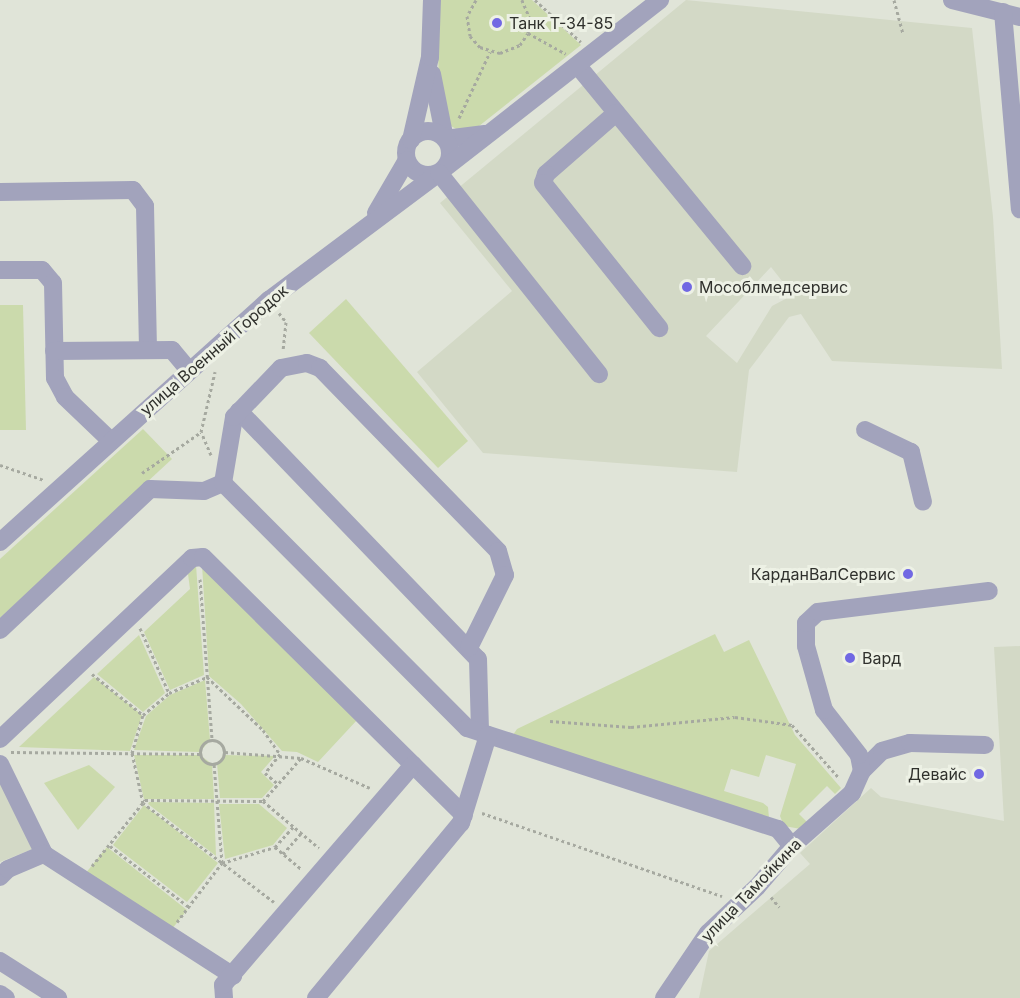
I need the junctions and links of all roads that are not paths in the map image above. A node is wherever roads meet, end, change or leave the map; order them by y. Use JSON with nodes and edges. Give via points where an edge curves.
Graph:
{"nodes":[{"id":1,"x":432,"y":0,"type":"edge"},
{"id":2,"x":660,"y":0,"type":"edge"},
{"id":3,"x":952,"y":0,"type":"edge"},
{"id":4,"x":1011,"y":15,"type":"edge"},
{"id":5,"x":430,"y":57,"type":"junction"},
{"id":6,"x":585,"y":60,"type":"junction"},
{"id":7,"x":616,"y":113,"type":"junction"},
{"id":8,"x":494,"y":131,"type":"junction"},
{"id":9,"x":445,"y":139,"type":"junction"},
{"id":10,"x":411,"y":140,"type":"junction"},
{"id":11,"x":407,"y":160,"type":"junction"},
{"id":12,"x":442,"y":170,"type":"junction"},
{"id":13,"x":0,"y":192,"type":"edge"},
{"id":14,"x":1020,"y":209,"type":"edge"},
{"id":15,"x":369,"y":222,"type":"junction"},
{"id":16,"x":742,"y":266,"type":"dead end"},
{"id":17,"x":0,"y":270,"type":"edge"},
{"id":18,"x":659,"y":328,"type":"dead end"},
{"id":19,"x":148,"y":350,"type":"junction"},
{"id":20,"x":54,"y":351,"type":"junction"},
{"id":21,"x":189,"y":370,"type":"junction"},
{"id":22,"x":599,"y":374,"type":"dead end"},
{"id":23,"x":239,"y":411,"type":"junction"},
{"id":24,"x":865,"y":430,"type":"dead end"},
{"id":25,"x":111,"y":441,"type":"junction"},
{"id":26,"x":223,"y":483,"type":"junction"},
{"id":27,"x":923,"y":502,"type":"dead end"},
{"id":28,"x":0,"y":542,"type":"edge"},
{"id":29,"x":988,"y":591,"type":"dead end"},
{"id":30,"x":0,"y":630,"type":"edge"},
{"id":31,"x":469,"y":648,"type":"junction"},
{"id":32,"x":484,"y":734,"type":"junction"},
{"id":33,"x":985,"y":745,"type":"dead end"},
{"id":34,"x":2,"y":752,"type":"edge"},
{"id":35,"x":413,"y":765,"type":"junction"},
{"id":36,"x":862,"y":771,"type":"junction"},
{"id":37,"x":465,"y":811,"type":"junction"},
{"id":38,"x":792,"y":846,"type":"junction"},
{"id":39,"x":44,"y":854,"type":"junction"},
{"id":40,"x":0,"y":877,"type":"edge"},
{"id":41,"x":0,"y":961,"type":"edge"},
{"id":42,"x":233,"y":976,"type":"junction"},
{"id":43,"x":0,"y":994,"type":"edge"},
{"id":44,"x":6,"y":998,"type":"edge"},
{"id":45,"x":58,"y":998,"type":"edge"},
{"id":46,"x":224,"y":998,"type":"edge"},
{"id":47,"x":316,"y":998,"type":"edge"},
{"id":48,"x":664,"y":998,"type":"edge"}],
"edges":[{"from":1,"to":5,"type":"street"},
{"from":2,"to":6,"type":"street","name":"улица Военный Городок"},
{"from":3,"to":4,"type":"street"},
{"from":4,"to":14,"type":"street"},
{"from":5,"to":9,"type":"street"},
{"from":5,"to":10,"type":"street"},
{"from":6,"to":7,"type":"street"},
{"from":6,"to":8,"type":"street","name":"улица Военный Городок"},
{"from":7,"to":16,"type":"street"},
{"from":7,"to":18,"type":"street","via":[[546,174],[543,183]]},
{"from":8,"to":9,"type":"street"},
{"from":8,"to":12,"type":"street","name":"улица Военный Городок"},
{"from":9,"to":10,"type":"street","via":[[427,131]]},
{"from":9,"to":12,"type":"street","via":[[450,152]]},
{"from":10,"to":11,"type":"street"},
{"from":11,"to":12,"type":"street","via":[[418,173]]},
{"from":11,"to":15,"type":"street"},
{"from":12,"to":15,"type":"street","name":"улица Военный Городок"},
{"from":12,"to":22,"type":"street"},
{"from":13,"to":19,"type":"street","via":[[133,190],[146,206]]},
{"from":15,"to":21,"type":"street","name":"улица Военный Городок","via":[[269,300]]},
{"from":17,"to":20,"type":"street","via":[[42,270],[53,283]]},
{"from":19,"to":20,"type":"street"},
{"from":19,"to":21,"type":"street","via":[[172,350]]},
{"from":20,"to":25,"type":"street","via":[[58,388]]},
{"from":21,"to":25,"type":"street","name":"улица Военный Городок"},
{"from":23,"to":26,"type":"street","via":[[231,427]]},
{"from":23,"to":31,"type":"street"},
{"from":23,"to":31,"type":"street","via":[[281,368],[306,363],[320,368],[498,551],[505,575]]},
{"from":24,"to":27,"type":"street","via":[[911,452]]},
{"from":25,"to":28,"type":"street","name":"улица Военный Городок"},
{"from":26,"to":30,"type":"street","via":[[204,491],[150,489]]},
{"from":26,"to":32,"type":"street","via":[[463,725]]},
{"from":29,"to":36,"type":"street","via":[[818,612],[806,623],[806,646],[824,710],[859,755]]},
{"from":31,"to":32,"type":"street","via":[[480,666]]},
{"from":32,"to":37,"type":"street"},
{"from":32,"to":38,"type":"street","via":[[778,829]]},
{"from":33,"to":36,"type":"street","via":[[910,743],[882,751]]},
{"from":34,"to":35,"type":"street","via":[[82,665],[198,556],[207,560]]},
{"from":34,"to":39,"type":"street"},
{"from":35,"to":37,"type":"street"},
{"from":35,"to":42,"type":"street"},
{"from":36,"to":38,"type":"street","name":"улица Тамойкина","via":[[852,793]]},
{"from":37,"to":47,"type":"street"},
{"from":38,"to":48,"type":"street","name":"улица Тамойкина","via":[[695,948]]},
{"from":39,"to":40,"type":"street","via":[[8,869]]},
{"from":39,"to":42,"type":"street"},
{"from":41,"to":45,"type":"street"},
{"from":42,"to":46,"type":"street","via":[[223,986]]},
{"from":43,"to":44,"type":"street"}]}
